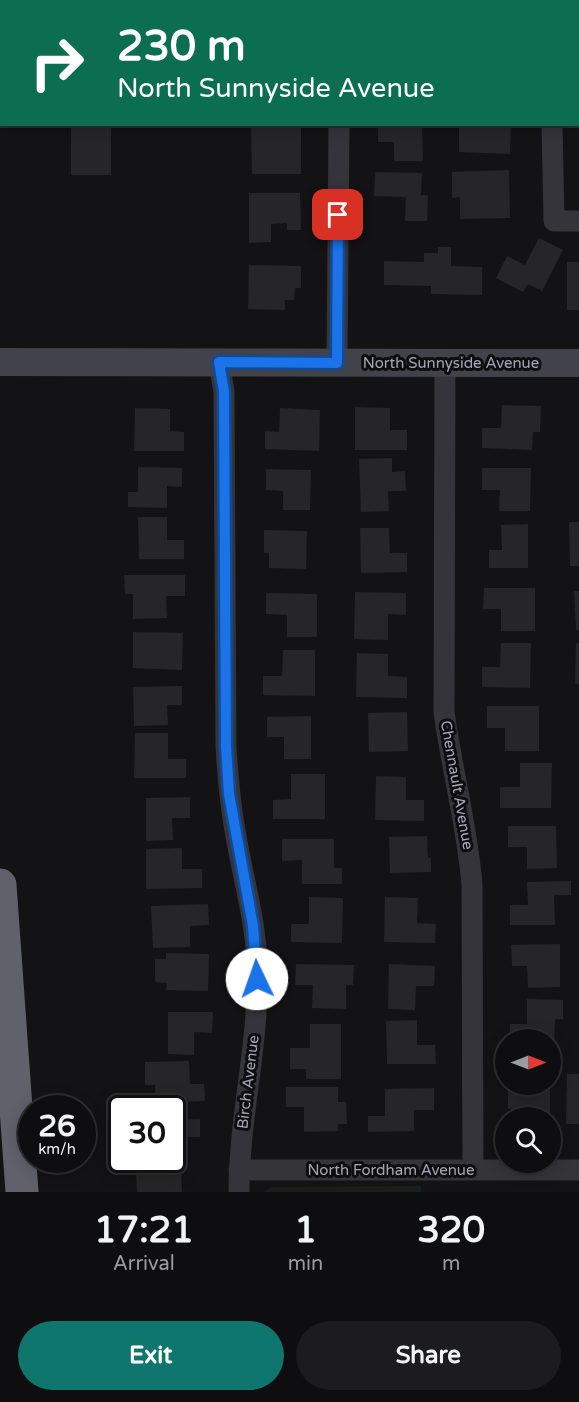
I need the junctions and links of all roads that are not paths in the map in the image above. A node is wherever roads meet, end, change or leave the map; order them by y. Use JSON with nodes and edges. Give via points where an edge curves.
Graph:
{"nodes":[{"id":1,"x":339,"y":126,"type":"edge"},
{"id":2,"x":552,"y":126,"type":"edge"},
{"id":3,"x":579,"y":221,"type":"edge"},
{"id":4,"x":0,"y":362,"type":"edge"},
{"id":5,"x":219,"y":362,"type":"junction"},
{"id":6,"x":337,"y":363,"type":"junction"},
{"id":7,"x":445,"y":363,"type":"junction"},
{"id":8,"x":579,"y":363,"type":"edge"},
{"id":9,"x":0,"y":885,"type":"edge"},
{"id":10,"x":0,"y":954,"type":"edge"},
{"id":11,"x":239,"y":1170,"type":"junction"},
{"id":12,"x":472,"y":1170,"type":"junction"},
{"id":13,"x":579,"y":1170,"type":"edge"},
{"id":14,"x":2,"y":1192,"type":"edge"},
{"id":15,"x":22,"y":1192,"type":"edge"},
{"id":16,"x":239,"y":1192,"type":"edge"}],
"edges":[{"from":1,"to":6,"type":"street"},
{"from":2,"to":3,"type":"street","via":[[554,221]]},
{"from":4,"to":5,"type":"main road","name":"North Sunnyside Avenue"},
{"from":5,"to":6,"type":"main road","name":"North Sunnyside Avenue"},
{"from":5,"to":11,"type":"street","name":"Birch Avenue","via":[[224,392],[225,735],[229,794],[257,962],[254,1036]]},
{"from":6,"to":7,"type":"main road","name":"North Sunnyside Avenue"},
{"from":7,"to":8,"type":"main road","name":"North Sunnyside Avenue"},
{"from":7,"to":12,"type":"street","name":"Chennault Avenue","via":[[444,712],[472,884]]},
{"from":9,"to":15,"type":"highway"},
{"from":10,"to":14,"type":"highway"},
{"from":11,"to":12,"type":"street","name":"North Fordham Avenue"},
{"from":11,"to":16,"type":"street","name":"Birch Avenue"},
{"from":12,"to":13,"type":"street","name":"North Fordham Avenue"}]}
